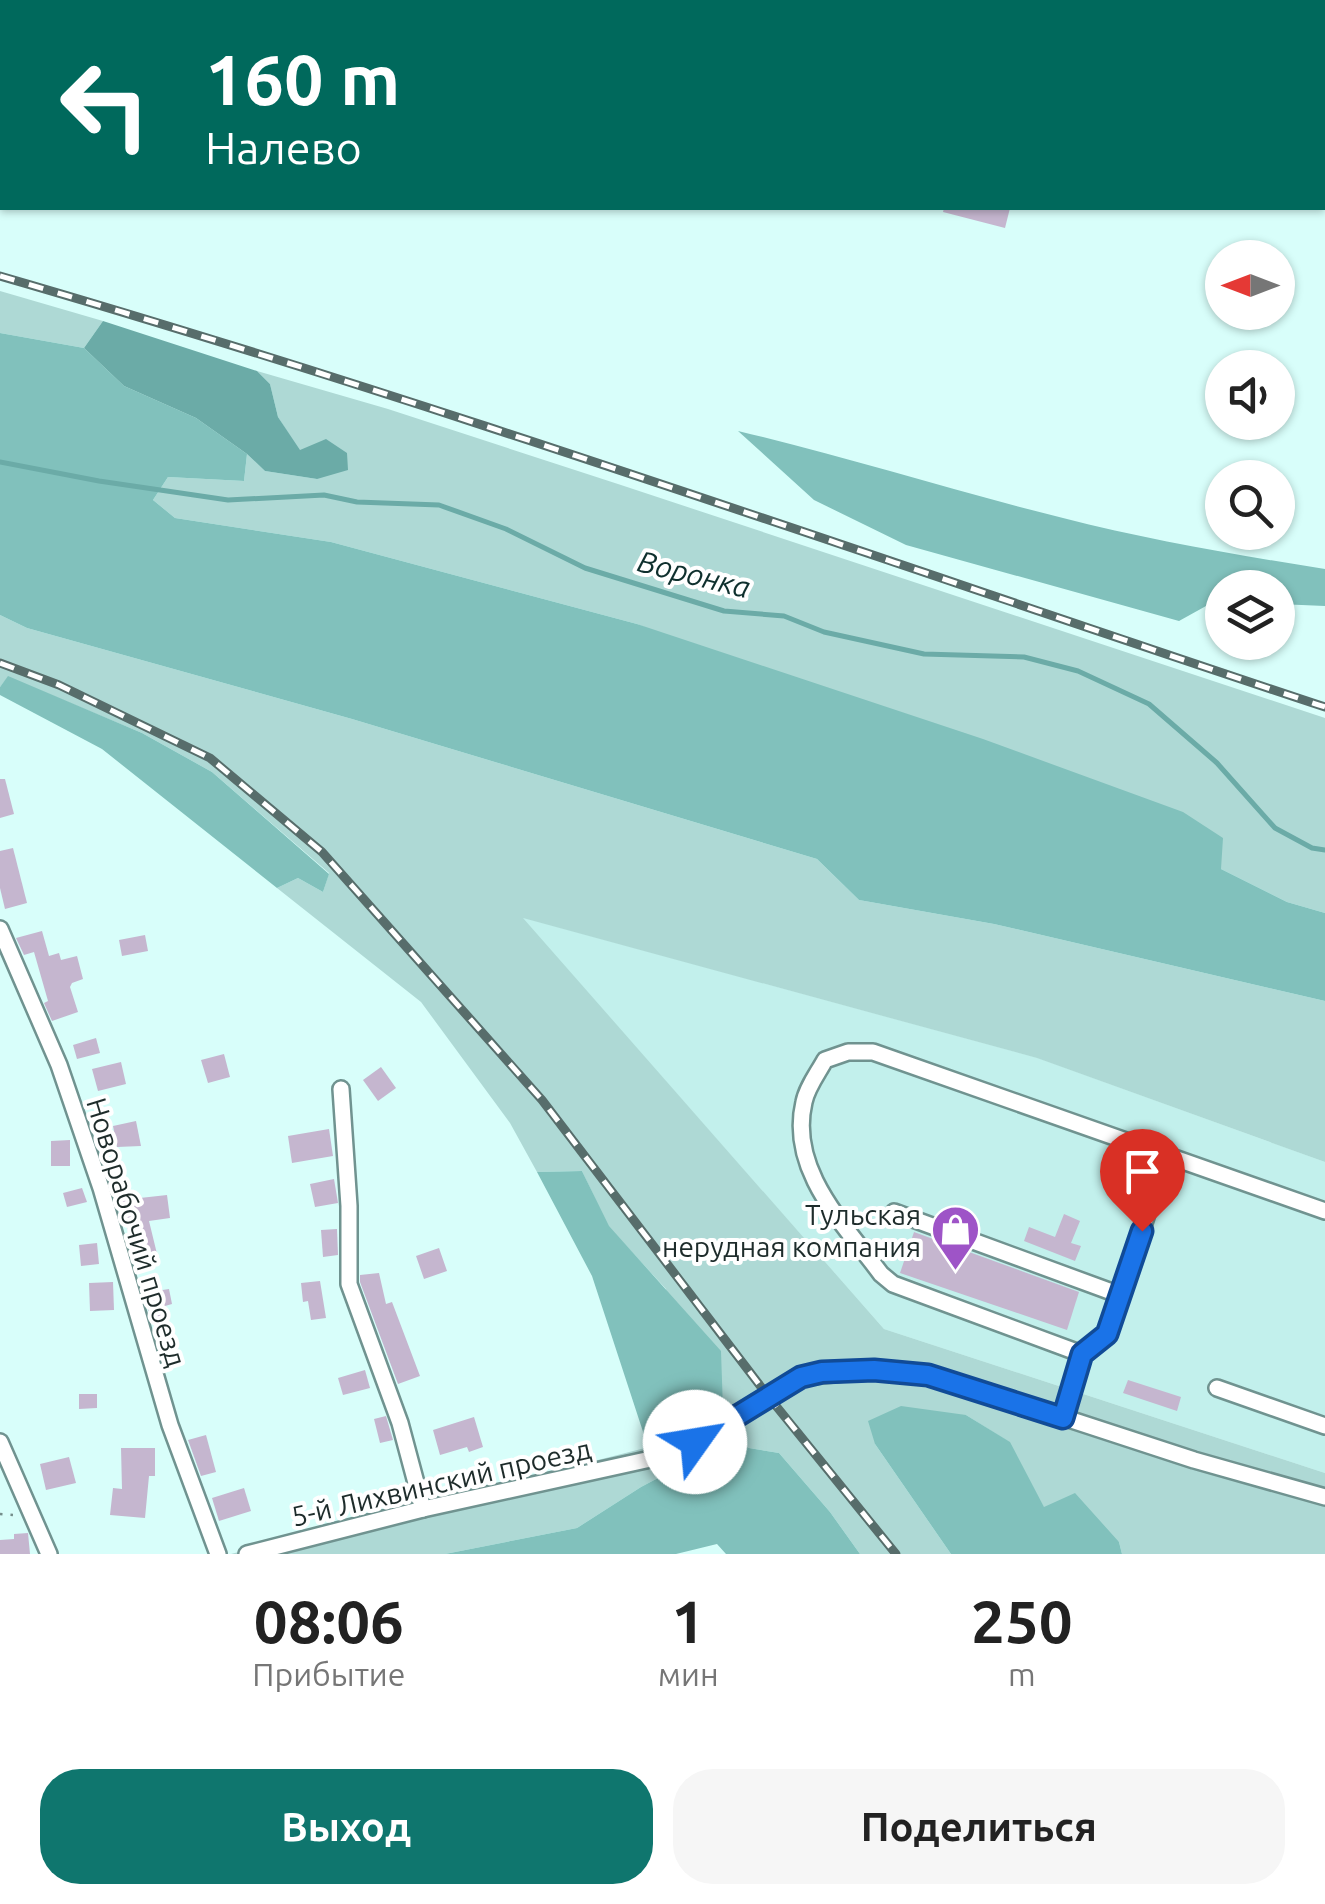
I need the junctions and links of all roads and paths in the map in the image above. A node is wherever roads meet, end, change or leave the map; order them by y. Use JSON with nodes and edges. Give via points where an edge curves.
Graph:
{"nodes":[{"id":1,"x":0,"y":929,"type":"edge"},
{"id":2,"x":341,"y":1089,"type":"dead end"},
{"id":3,"x":1152,"y":1200,"type":"dead end"},
{"id":4,"x":1325,"y":1211,"type":"edge"},
{"id":5,"x":894,"y":1212,"type":"dead end"},
{"id":6,"x":1120,"y":1295,"type":"junction"},
{"id":7,"x":1082,"y":1354,"type":"junction"},
{"id":8,"x":1218,"y":1388,"type":"dead end"},
{"id":9,"x":1063,"y":1418,"type":"junction"},
{"id":10,"x":1325,"y":1426,"type":"edge"},
{"id":11,"x":0,"y":1442,"type":"edge"},
{"id":12,"x":1325,"y":1497,"type":"edge"},
{"id":13,"x":423,"y":1509,"type":"junction"},
{"id":14,"x":49,"y":1554,"type":"edge"},
{"id":15,"x":218,"y":1554,"type":"edge"},
{"id":16,"x":247,"y":1554,"type":"edge"}],
"edges":[{"from":1,"to":15,"type":"street","name":"Новорабочий проезд","via":[[65,1083],[170,1425]]},
{"from":2,"to":13,"type":"street","via":[[349,1284],[400,1423]]},
{"from":3,"to":6,"type":"street"},
{"from":4,"to":7,"type":"street","via":[[873,1052],[825,1060],[804,1100],[804,1158],[881,1274],[908,1291]]},
{"from":5,"to":6,"type":"street"},
{"from":6,"to":7,"type":"street","via":[[1107,1334]]},
{"from":7,"to":9,"type":"street"},
{"from":8,"to":10,"type":"street"},
{"from":9,"to":12,"type":"street","name":"5-й Лихвинский проезд"},
{"from":9,"to":13,"type":"street","name":"5-й Лихвинский проезд","via":[[928,1375],[822,1372],[801,1377],[695,1442],[646,1460]]},
{"from":11,"to":14,"type":"street"},
{"from":13,"to":16,"type":"street","name":"5-й Лихвинский проезд"}]}
